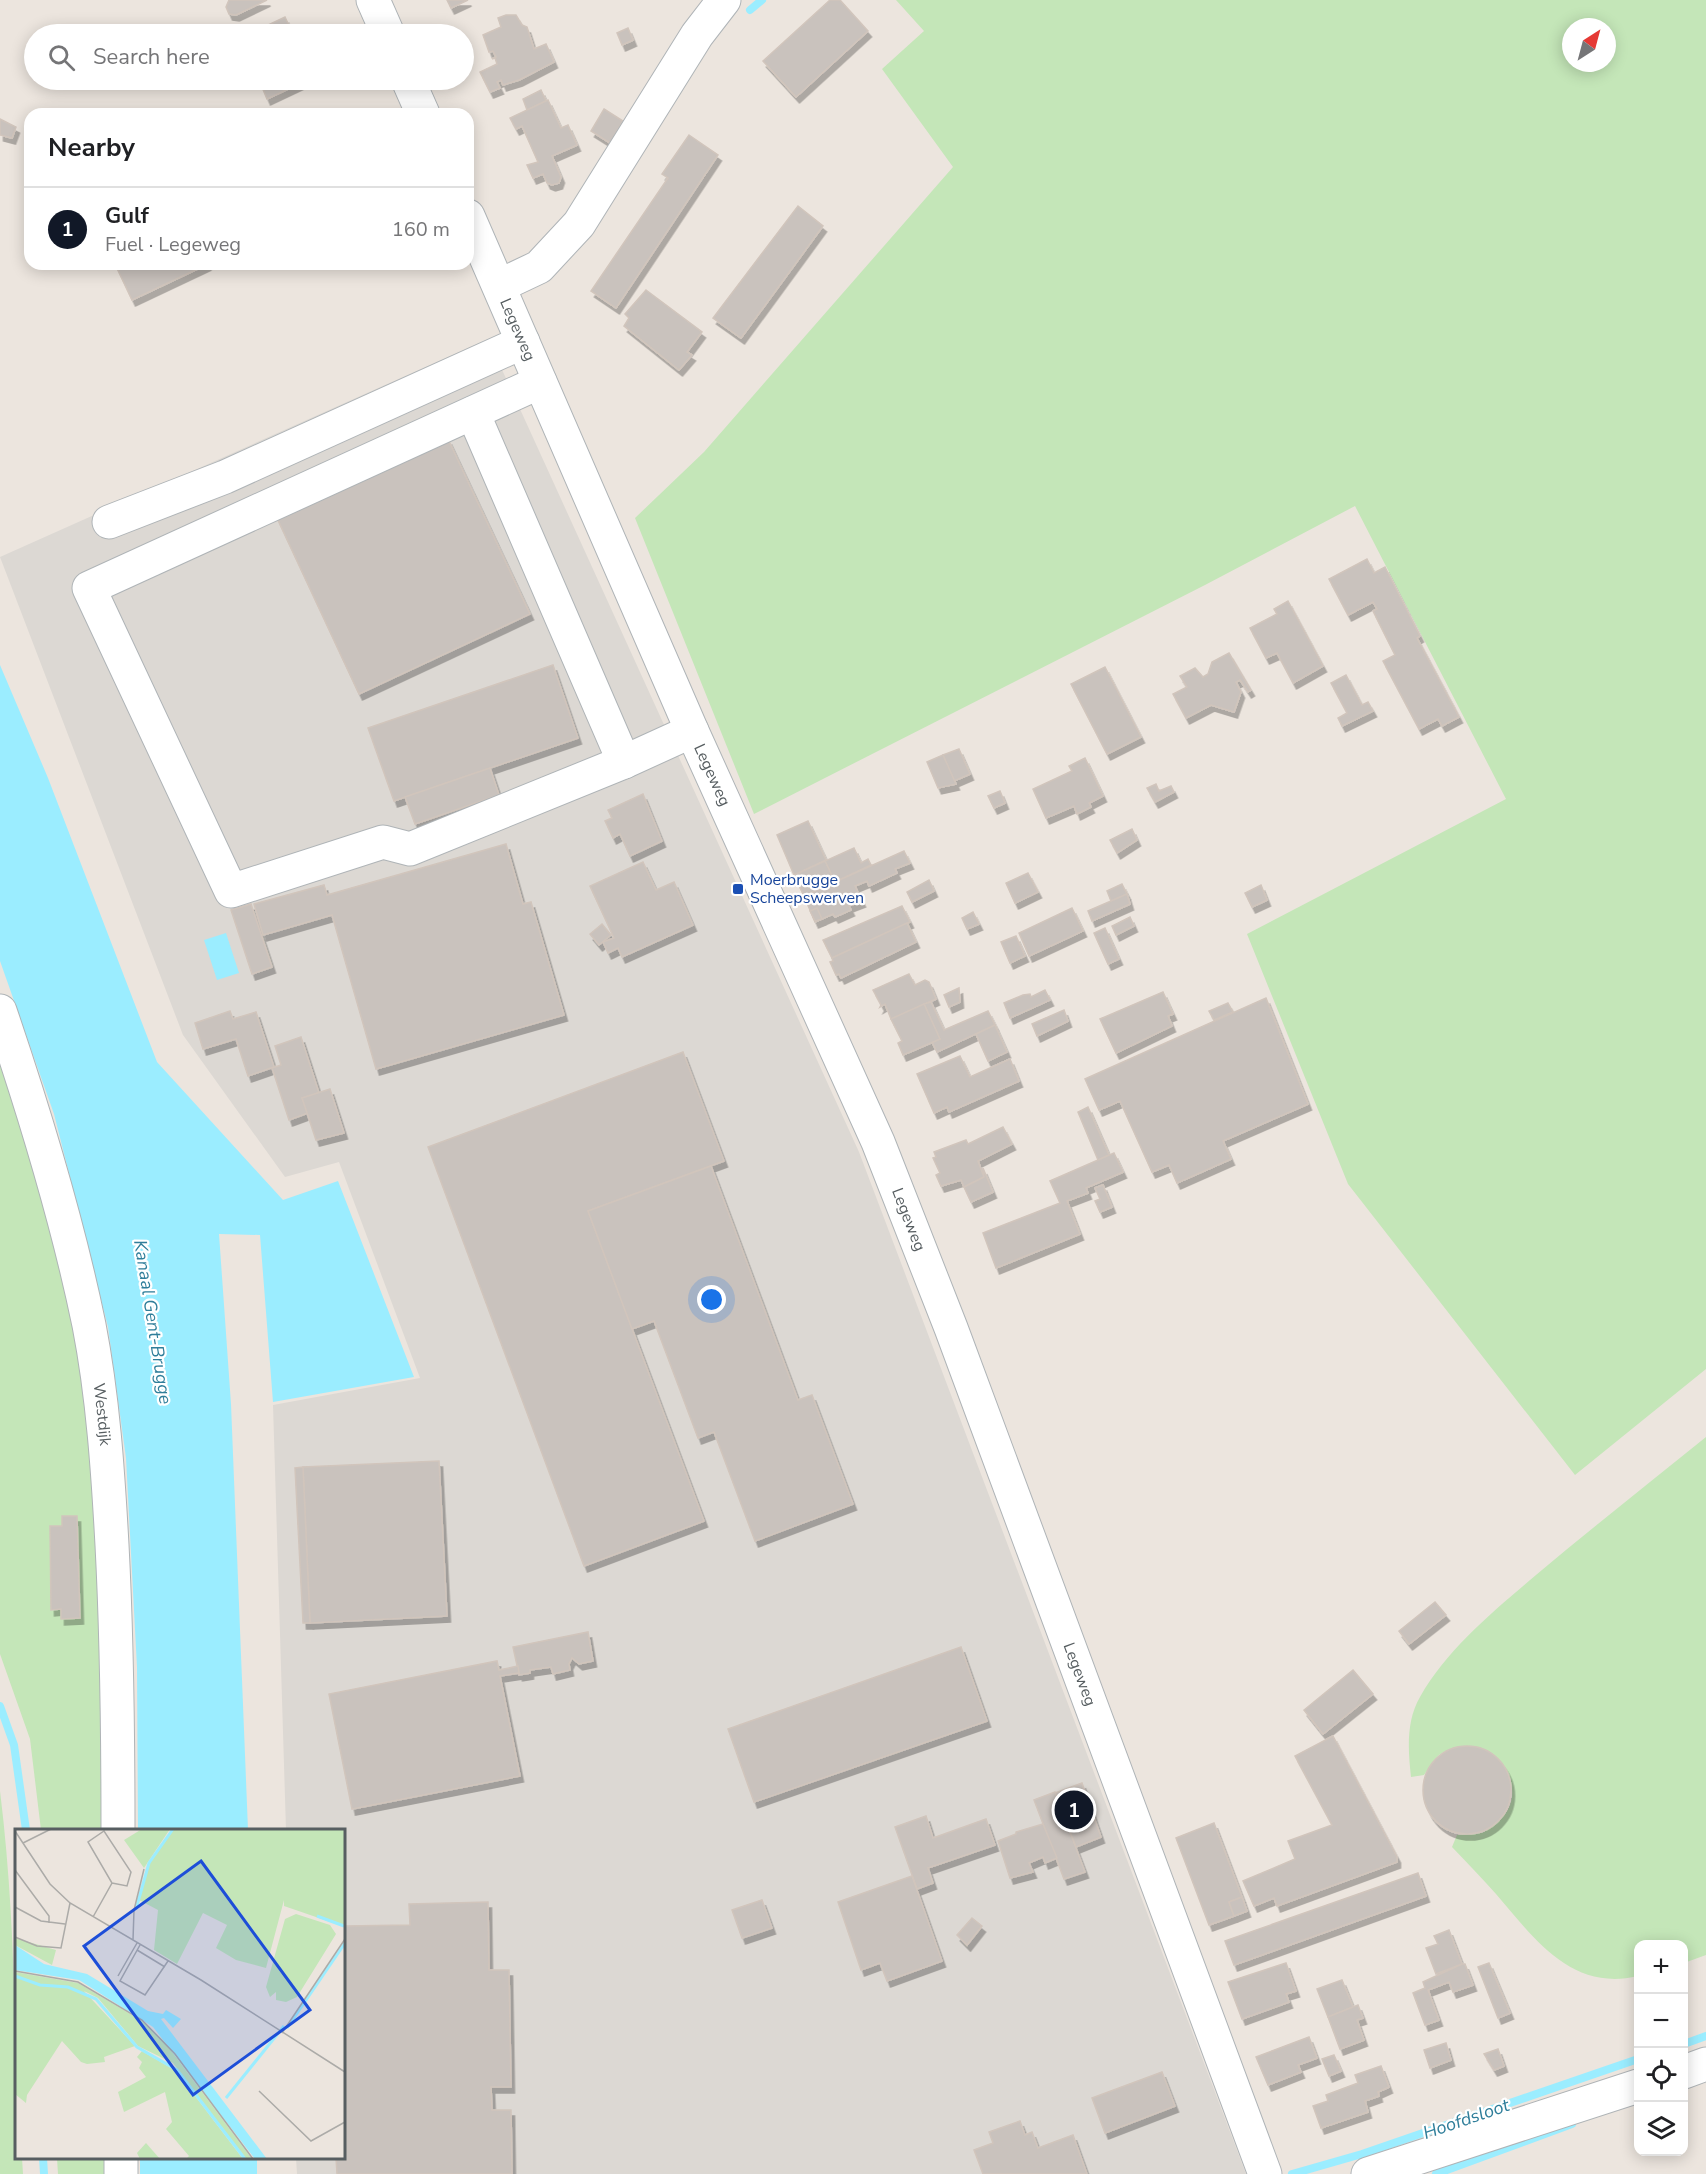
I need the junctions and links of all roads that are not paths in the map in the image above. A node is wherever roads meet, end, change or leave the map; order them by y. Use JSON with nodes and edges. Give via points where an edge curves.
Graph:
{"nodes":[{"id":1,"x":373,"y":0,"type":"edge"},
{"id":2,"x":724,"y":0,"type":"edge"},
{"id":3,"x":384,"y":24,"type":"edge"},
{"id":4,"x":412,"y":90,"type":"edge"},
{"id":5,"x":420,"y":108,"type":"edge"},
{"id":6,"x":474,"y":230,"type":"edge"},
{"id":7,"x":499,"y":286,"type":"junction"},
{"id":8,"x":523,"y":342,"type":"junction"},
{"id":9,"x":540,"y":382,"type":"junction"},
{"id":10,"x":473,"y":413,"type":"junction"},
{"id":11,"x":109,"y":522,"type":"dead end"},
{"id":12,"x":692,"y":731,"type":"junction"},
{"id":13,"x":624,"y":762,"type":"junction"},
{"id":14,"x":0,"y":1011,"type":"edge"},
{"id":15,"x":118,"y":1829,"type":"edge"},
{"id":16,"x":1706,"y":2064,"type":"edge"},
{"id":17,"x":1688,"y":2070,"type":"edge"},
{"id":18,"x":1634,"y":2087,"type":"edge"},
{"id":19,"x":120,"y":2159,"type":"edge"},
{"id":20,"x":121,"y":2174,"type":"edge"},
{"id":21,"x":1265,"y":2174,"type":"edge"},
{"id":22,"x":1368,"y":2174,"type":"edge"}],
"edges":[{"from":1,"to":3,"type":"street"},
{"from":2,"to":7,"type":"street","name":"Legeweg","via":[[697,35],[579,224],[539,267]]},
{"from":4,"to":5,"type":"street"},
{"from":6,"to":7,"type":"street","name":"Legeweg"},
{"from":7,"to":8,"type":"street","name":"Legeweg"},
{"from":8,"to":9,"type":"street","name":"Legeweg"},
{"from":8,"to":11,"type":"street","via":[[225,477]]},
{"from":9,"to":10,"type":"street"},
{"from":9,"to":12,"type":"street","name":"Legeweg"},
{"from":10,"to":13,"type":"street"},
{"from":10,"to":13,"type":"street","via":[[89,588],[231,891],[384,842],[410,849]]},
{"from":12,"to":13,"type":"street"},
{"from":12,"to":21,"type":"street","name":"Legeweg","via":[[878,1142]]},
{"from":14,"to":15,"type":"street","name":"Westdijk","via":[[35,1116],[72,1251],[90,1337],[107,1454],[117,1661]]},
{"from":16,"to":17,"type":"street"},
{"from":18,"to":22,"type":"street"},
{"from":19,"to":20,"type":"street"}]}
